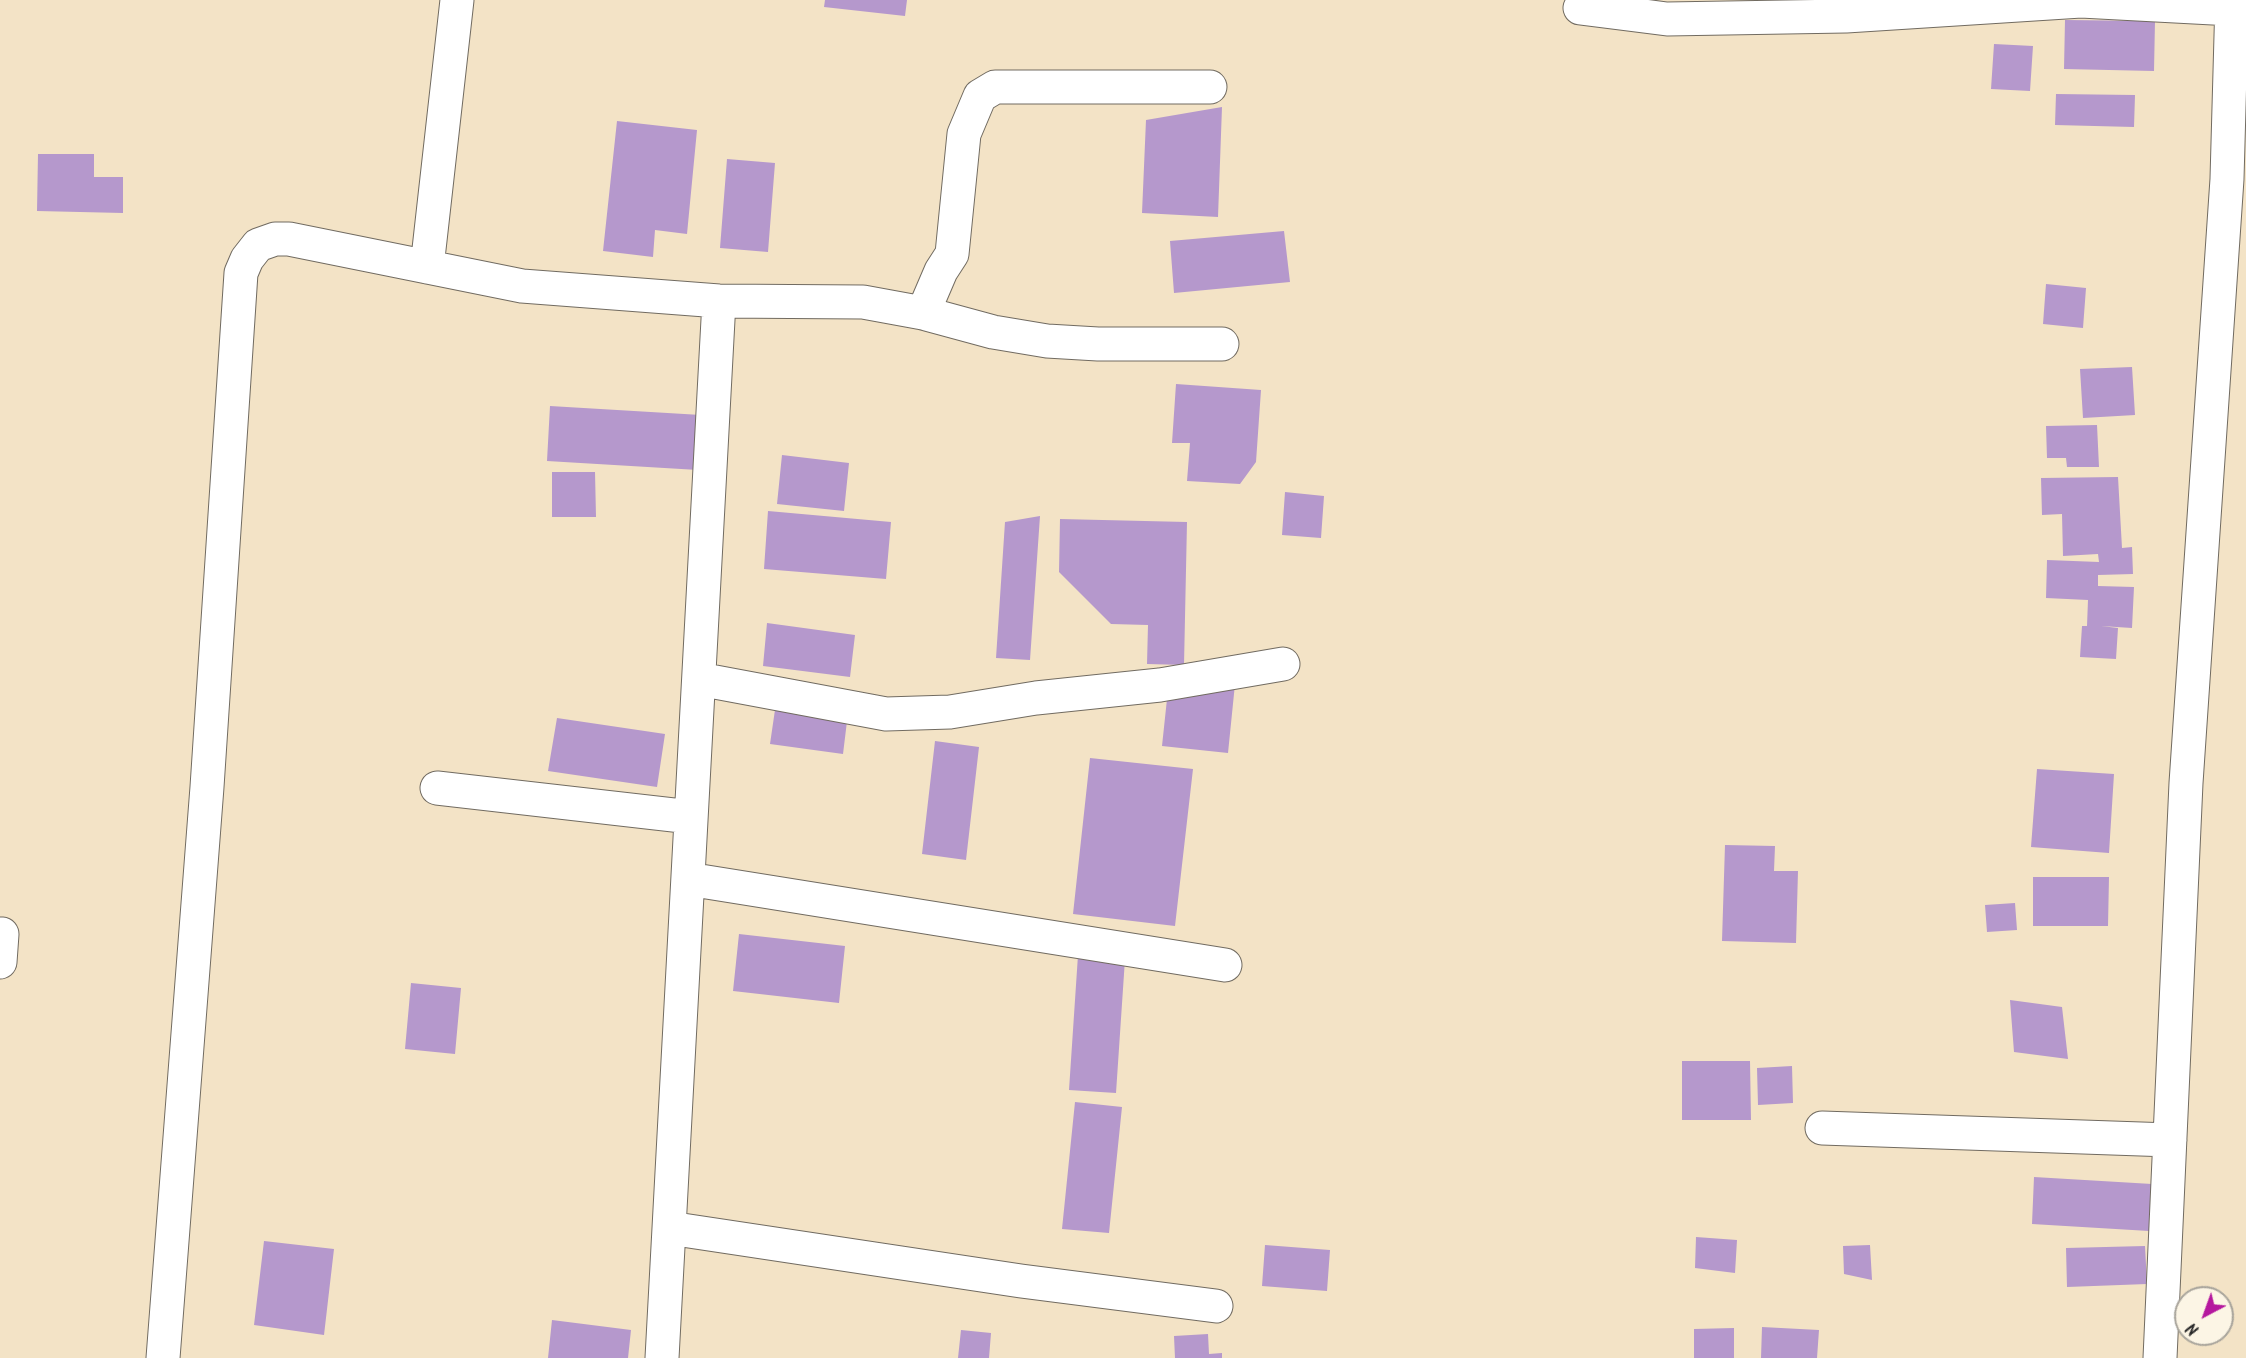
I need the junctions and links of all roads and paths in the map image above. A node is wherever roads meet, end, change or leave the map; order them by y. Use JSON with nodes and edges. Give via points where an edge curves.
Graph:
{"nodes":[{"id":1,"x":457,"y":0,"type":"edge"},
{"id":2,"x":2232,"y":4,"type":"edge"},
{"id":3,"x":1580,"y":8,"type":"dead end"},
{"id":4,"x":1210,"y":87,"type":"dead end"},
{"id":5,"x":427,"y":267,"type":"junction"},
{"id":6,"x":719,"y":301,"type":"junction"},
{"id":7,"x":923,"y":313,"type":"junction"},
{"id":8,"x":1222,"y":344,"type":"dead end"},
{"id":9,"x":1283,"y":664,"type":"dead end"},
{"id":10,"x":699,"y":679,"type":"junction"},
{"id":11,"x":436,"y":788,"type":"dead end"},
{"id":12,"x":691,"y":817,"type":"junction"},
{"id":13,"x":688,"y":879,"type":"junction"},
{"id":14,"x":1225,"y":966,"type":"dead end"},
{"id":15,"x":1822,"y":1128,"type":"dead end"},
{"id":16,"x":2170,"y":1140,"type":"junction"},
{"id":17,"x":669,"y":1228,"type":"junction"},
{"id":18,"x":1216,"y":1306,"type":"dead end"},
{"id":19,"x":163,"y":1358,"type":"edge"},
{"id":20,"x":662,"y":1358,"type":"edge"},
{"id":21,"x":2160,"y":1358,"type":"edge"}],
"edges":[{"from":1,"to":5,"type":"street"},
{"from":2,"to":3,"type":"street","via":[[2081,1],[1846,16],[1666,19]]},
{"from":2,"to":16,"type":"street","via":[[2227,179],[2186,783]]},
{"from":4,"to":7,"type":"street","via":[[995,87],[980,96],[964,134],[952,254]]},
{"from":5,"to":6,"type":"street","via":[[522,286]]},
{"from":5,"to":19,"type":"street","via":[[275,238],[258,245],[241,273],[208,775]]},
{"from":6,"to":7,"type":"street","via":[[863,302]]},
{"from":6,"to":10,"type":"street"},
{"from":7,"to":8,"type":"street","via":[[993,332],[1047,341]]},
{"from":9,"to":10,"type":"street","via":[[1160,685],[950,712],[886,714]]},
{"from":10,"to":12,"type":"street"},
{"from":11,"to":12,"type":"street"},
{"from":12,"to":13,"type":"street"},
{"from":13,"to":14,"type":"street"},
{"from":13,"to":17,"type":"street"},
{"from":15,"to":16,"type":"street"},
{"from":16,"to":21,"type":"street"},
{"from":17,"to":18,"type":"street"},
{"from":17,"to":20,"type":"street"}]}
